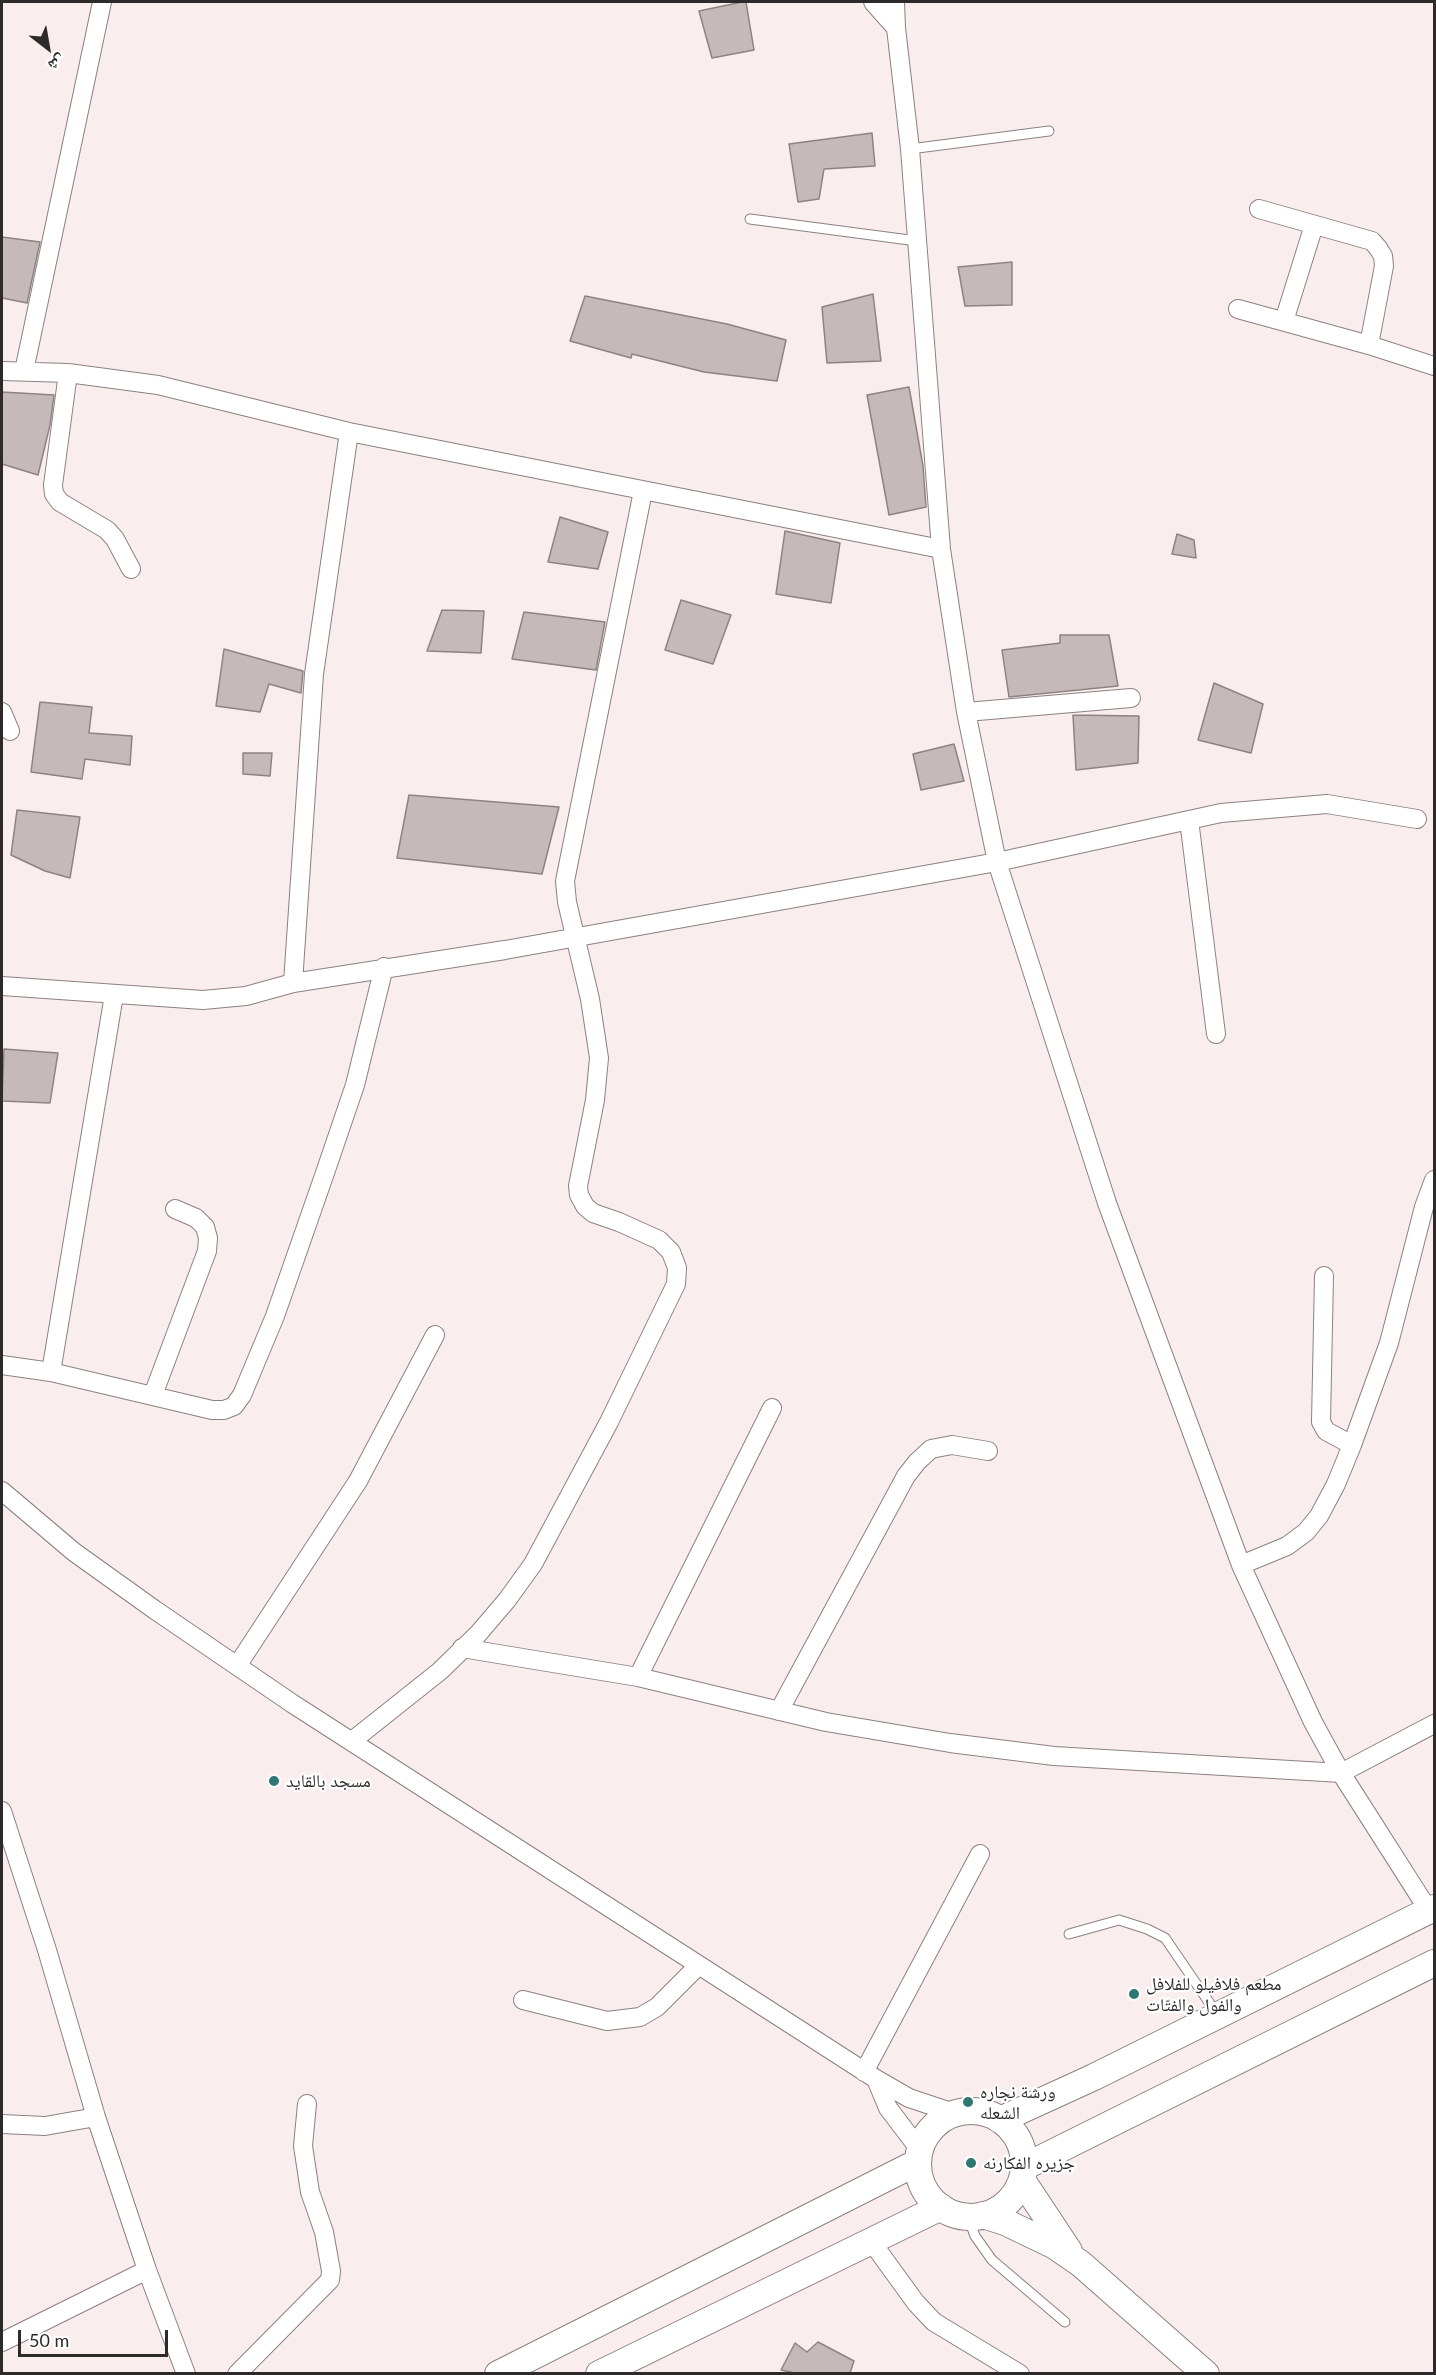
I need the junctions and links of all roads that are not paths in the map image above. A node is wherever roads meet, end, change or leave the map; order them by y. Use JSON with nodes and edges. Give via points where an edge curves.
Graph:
{"nodes":[{"id":1,"x":102,"y":2,"type":"edge"},
{"id":2,"x":873,"y":2,"type":"edge"},
{"id":3,"x":895,"y":2,"type":"edge"},
{"id":4,"x":896,"y":28,"type":"junction"},
{"id":5,"x":1049,"y":131,"type":"dead end"},
{"id":6,"x":910,"y":149,"type":"junction"},
{"id":7,"x":1259,"y":209,"type":"dead end"},
{"id":8,"x":750,"y":219,"type":"dead end"},
{"id":9,"x":1314,"y":225,"type":"junction"},
{"id":10,"x":917,"y":241,"type":"junction"},
{"id":11,"x":1238,"y":309,"type":"dead end"},
{"id":12,"x":1284,"y":321,"type":"junction"},
{"id":13,"x":1369,"y":345,"type":"junction"},
{"id":14,"x":1434,"y":366,"type":"edge"},
{"id":15,"x":2,"y":371,"type":"edge"},
{"id":16,"x":24,"y":371,"type":"junction"},
{"id":17,"x":68,"y":373,"type":"junction"},
{"id":18,"x":349,"y":432,"type":"junction"},
{"id":19,"x":643,"y":491,"type":"junction"},
{"id":20,"x":941,"y":549,"type":"junction"},
{"id":21,"x":131,"y":569,"type":"dead end"},
{"id":22,"x":1131,"y":698,"type":"dead end"},
{"id":23,"x":2,"y":712,"type":"edge"},
{"id":24,"x":966,"y":712,"type":"junction"},
{"id":25,"x":10,"y":731,"type":"dead end"},
{"id":26,"x":1417,"y":819,"type":"dead end"},
{"id":27,"x":1189,"y":820,"type":"junction"},
{"id":28,"x":997,"y":862,"type":"junction"},
{"id":29,"x":576,"y":936,"type":"junction"},
{"id":30,"x":384,"y":967,"type":"junction"},
{"id":31,"x":292,"y":982,"type":"junction"},
{"id":32,"x":2,"y":986,"type":"edge"},
{"id":33,"x":114,"y":995,"type":"junction"},
{"id":34,"x":1216,"y":1034,"type":"dead end"},
{"id":35,"x":1434,"y":1180,"type":"edge"},
{"id":36,"x":175,"y":1209,"type":"dead end"},
{"id":37,"x":1324,"y":1276,"type":"dead end"},
{"id":38,"x":435,"y":1335,"type":"dead end"},
{"id":39,"x":2,"y":1365,"type":"edge"},
{"id":40,"x":51,"y":1372,"type":"junction"},
{"id":41,"x":153,"y":1395,"type":"junction"},
{"id":42,"x":772,"y":1408,"type":"dead end"},
{"id":43,"x":1352,"y":1445,"type":"junction"},
{"id":44,"x":988,"y":1451,"type":"dead end"},
{"id":45,"x":2,"y":1491,"type":"edge"},
{"id":46,"x":1241,"y":1565,"type":"junction"},
{"id":47,"x":462,"y":1648,"type":"junction"},
{"id":48,"x":237,"y":1666,"type":"junction"},
{"id":49,"x":638,"y":1677,"type":"junction"},
{"id":50,"x":779,"y":1711,"type":"junction"},
{"id":51,"x":1434,"y":1724,"type":"edge"},
{"id":52,"x":352,"y":1741,"type":"junction"},
{"id":53,"x":1341,"y":1773,"type":"junction"},
{"id":54,"x":2,"y":1811,"type":"edge"},
{"id":55,"x":980,"y":1854,"type":"dead end"},
{"id":56,"x":1432,"y":1910,"type":"edge"},
{"id":57,"x":1070,"y":1934,"type":"dead end"},
{"id":58,"x":1434,"y":1963,"type":"edge"},
{"id":59,"x":699,"y":1966,"type":"junction"},
{"id":60,"x":523,"y":2000,"type":"dead end"},
{"id":61,"x":1218,"y":2016,"type":"junction"},
{"id":62,"x":870,"y":2075,"type":"junction"},
{"id":63,"x":307,"y":2104,"type":"dead end"},
{"id":64,"x":954,"y":2114,"type":"junction"},
{"id":65,"x":96,"y":2118,"type":"junction"},
{"id":66,"x":1000,"y":2120,"type":"junction"},
{"id":67,"x":2,"y":2124,"type":"edge"},
{"id":68,"x":919,"y":2156,"type":"junction"},
{"id":69,"x":1023,"y":2173,"type":"junction"},
{"id":70,"x":940,"y":2207,"type":"junction"},
{"id":71,"x":976,"y":2216,"type":"junction"},
{"id":72,"x":871,"y":2241,"type":"junction"},
{"id":73,"x":1081,"y":2265,"type":"junction"},
{"id":74,"x":147,"y":2270,"type":"junction"},
{"id":75,"x":1065,"y":2322,"type":"dead end"},
{"id":76,"x":2,"y":2342,"type":"edge"},
{"id":77,"x":186,"y":2373,"type":"edge"},
{"id":78,"x":237,"y":2373,"type":"edge"},
{"id":79,"x":498,"y":2373,"type":"edge"},
{"id":80,"x":599,"y":2373,"type":"edge"},
{"id":81,"x":1020,"y":2373,"type":"edge"},
{"id":82,"x":1206,"y":2373,"type":"edge"}],
"edges":[{"from":1,"to":16,"type":"street"},
{"from":2,"to":4,"type":"street"},
{"from":3,"to":4,"type":"street"},
{"from":4,"to":6,"type":"street"},
{"from":5,"to":6,"type":"lane"},
{"from":6,"to":10,"type":"street"},
{"from":7,"to":9,"type":"street"},
{"from":8,"to":10,"type":"lane"},
{"from":9,"to":12,"type":"street"},
{"from":9,"to":13,"type":"street","via":[[1372,241],[1383,255]]},
{"from":10,"to":20,"type":"street"},
{"from":11,"to":12,"type":"street"},
{"from":12,"to":13,"type":"street"},
{"from":13,"to":14,"type":"street"},
{"from":15,"to":16,"type":"street"},
{"from":16,"to":17,"type":"street"},
{"from":17,"to":18,"type":"street","via":[[158,385]]},
{"from":17,"to":21,"type":"street","via":[[54,494],[60,502],[107,530]]},
{"from":18,"to":19,"type":"street"},
{"from":18,"to":31,"type":"street","via":[[314,674]]},
{"from":19,"to":20,"type":"street"},
{"from":19,"to":29,"type":"street","via":[[566,881]]},
{"from":20,"to":24,"type":"street"},
{"from":22,"to":24,"type":"street"},
{"from":23,"to":25,"type":"street"},
{"from":24,"to":28,"type":"street"},
{"from":26,"to":27,"type":"street","via":[[1327,804],[1221,813]]},
{"from":27,"to":28,"type":"street"},
{"from":27,"to":34,"type":"street"},
{"from":28,"to":29,"type":"street"},
{"from":28,"to":46,"type":"street","via":[[1107,1203]]},
{"from":29,"to":30,"type":"street"},
{"from":29,"to":47,"type":"street","via":[[599,1058],[596,1100],[579,1195],[592,1214],[659,1240],[671,1252],[677,1269],[676,1284],[609,1422],[533,1564],[507,1600]]},
{"from":30,"to":31,"type":"street"},
{"from":30,"to":41,"type":"street","via":[[356,1084],[275,1316],[243,1395],[234,1406],[224,1410]]},
{"from":31,"to":33,"type":"street","via":[[246,996],[203,1000]]},
{"from":32,"to":33,"type":"street"},
{"from":33,"to":40,"type":"street"},
{"from":35,"to":43,"type":"street","via":[[1389,1343]]},
{"from":36,"to":41,"type":"street","via":[[196,1218],[205,1227],[208,1244]]},
{"from":37,"to":43,"type":"street","via":[[1321,1422],[1326,1431]]},
{"from":38,"to":48,"type":"street","via":[[358,1481]]},
{"from":39,"to":40,"type":"street"},
{"from":40,"to":41,"type":"street"},
{"from":42,"to":49,"type":"street"},
{"from":43,"to":46,"type":"street","via":[[1319,1516],[1306,1532],[1287,1546]]},
{"from":44,"to":50,"type":"street","via":[[952,1445],[931,1449],[917,1462]]},
{"from":45,"to":48,"type":"street","via":[[74,1552]]},
{"from":46,"to":53,"type":"street","via":[[1313,1722]]},
{"from":47,"to":49,"type":"street"},
{"from":47,"to":52,"type":"street","via":[[416,1692]]},
{"from":48,"to":52,"type":"street"},
{"from":49,"to":50,"type":"street"},
{"from":50,"to":53,"type":"street","via":[[950,1743],[1054,1756]]},
{"from":51,"to":53,"type":"street"},
{"from":52,"to":59,"type":"street"},
{"from":53,"to":56,"type":"street"},
{"from":54,"to":65,"type":"street"},
{"from":55,"to":62,"type":"street"},
{"from":56,"to":61,"type":"main road"},
{"from":57,"to":61,"type":"lane","via":[[1119,1920],[1165,1938]]},
{"from":58,"to":69,"type":"main road"},
{"from":59,"to":60,"type":"street","via":[[657,2007],[640,2017],[607,2021]]},
{"from":59,"to":62,"type":"street"},
{"from":61,"to":66,"type":"main road"},
{"from":62,"to":64,"type":"street","via":[[909,2098]]},
{"from":62,"to":68,"type":"street"},
{"from":63,"to":78,"type":"street","via":[[303,2146],[310,2192],[324,2232],[330,2280]]},
{"from":64,"to":66,"type":"main road","via":[[986,2113]]},
{"from":64,"to":68,"type":"main road","via":[[933,2128]]},
{"from":65,"to":67,"type":"street","via":[[45,2126]]},
{"from":65,"to":74,"type":"street"},
{"from":66,"to":69,"type":"main road","via":[[1019,2140]]},
{"from":68,"to":70,"type":"main road","via":[[920,2179]]},
{"from":68,"to":79,"type":"main road"},
{"from":69,"to":71,"type":"main road","via":[[1016,2192],[1007,2202]]},
{"from":69,"to":73,"type":"main road","via":[[1064,2245]]},
{"from":70,"to":71,"type":"main road","via":[[954,2214]]},
{"from":70,"to":72,"type":"main road"},
{"from":71,"to":73,"type":"main road","via":[[1028,2232]]},
{"from":71,"to":75,"type":"lane","via":[[975,2236],[992,2260]]},
{"from":72,"to":80,"type":"main road"},
{"from":72,"to":81,"type":"street","via":[[934,2322]]},
{"from":73,"to":82,"type":"main road"},
{"from":74,"to":76,"type":"street"},
{"from":74,"to":77,"type":"street"}]}
